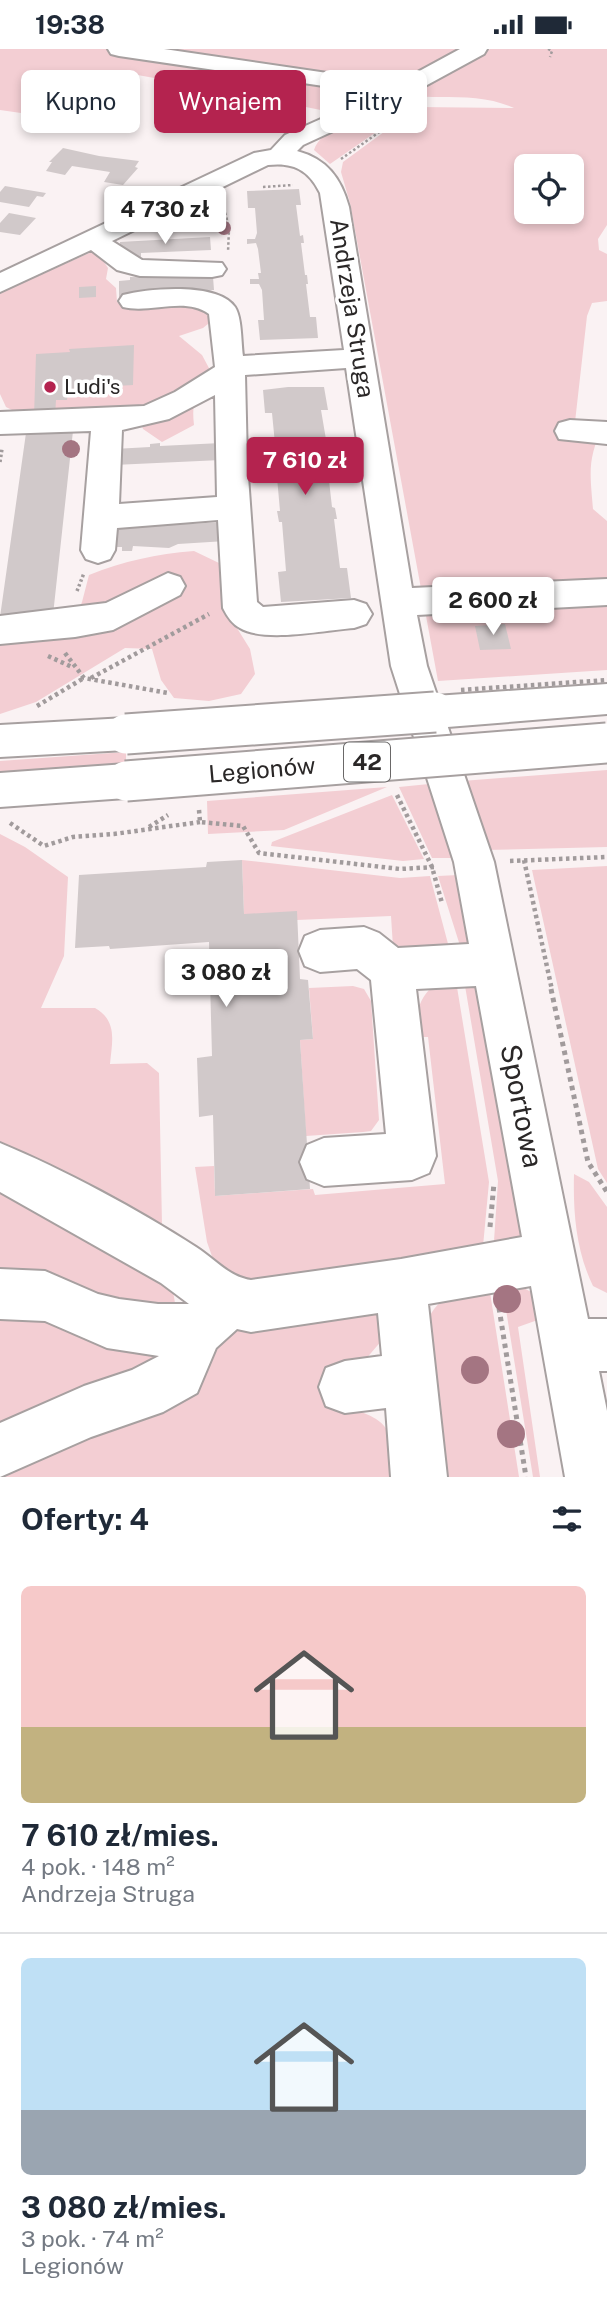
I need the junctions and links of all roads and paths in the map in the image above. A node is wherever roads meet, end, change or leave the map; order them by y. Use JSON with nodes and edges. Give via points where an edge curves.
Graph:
{"nodes":[{"id":1,"x":119,"y":49,"type":"edge"},
{"id":2,"x":476,"y":49,"type":"edge"},
{"id":3,"x":548,"y":49,"type":"edge"},
{"id":4,"x":551,"y":57,"type":"dead end"},
{"id":5,"x":427,"y":75,"type":"edge"},
{"id":6,"x":320,"y":79,"type":"edge"},
{"id":7,"x":320,"y":128,"type":"edge"},
{"id":8,"x":378,"y":133,"type":"edge"},
{"id":9,"x":278,"y":157,"type":"junction"},
{"id":10,"x":314,"y":180,"type":"junction"},
{"id":11,"x":260,"y":187,"type":"dead end"},
{"id":12,"x":223,"y":197,"type":"dead end"},
{"id":13,"x":94,"y":240,"type":"junction"},
{"id":14,"x":220,"y":263,"type":"joint"},
{"id":15,"x":0,"y":284,"type":"edge"},
{"id":16,"x":132,"y":301,"type":"dead end"},
{"id":17,"x":360,"y":358,"type":"junction"},
{"id":18,"x":230,"y":368,"type":"junction"},
{"id":19,"x":107,"y":420,"type":"junction"},
{"id":20,"x":0,"y":423,"type":"edge"},
{"id":21,"x":570,"y":431,"type":"dead end"},
{"id":22,"x":607,"y":433,"type":"edge"},
{"id":23,"x":234,"y":507,"type":"junction"},
{"id":24,"x":103,"y":516,"type":"junction"},
{"id":25,"x":98,"y":550,"type":"joint"},
{"id":26,"x":168,"y":586,"type":"dead end"},
{"id":27,"x":607,"y":592,"type":"edge"},
{"id":28,"x":551,"y":595,"type":"junction"},
{"id":29,"x":239,"y":598,"type":"junction"},
{"id":30,"x":398,"y":602,"type":"junction"},
{"id":31,"x":607,"y":611,"type":"edge"},
{"id":32,"x":354,"y":614,"type":"dead end"},
{"id":33,"x":75,"y":624,"type":"junction"},
{"id":34,"x":0,"y":630,"type":"edge"},
{"id":35,"x":607,"y":699,"type":"edge"},
{"id":36,"x":37,"y":706,"type":"dead end"},
{"id":37,"x":433,"y":739,"type":"joint"},
{"id":38,"x":0,"y":741,"type":"edge"},
{"id":39,"x":607,"y":744,"type":"edge"},
{"id":40,"x":0,"y":790,"type":"edge"},
{"id":41,"x":200,"y":822,"type":"dead end"},
{"id":42,"x":18,"y":828,"type":"dead end"},
{"id":43,"x":259,"y":853,"type":"dead end"},
{"id":44,"x":607,"y":857,"type":"edge"},
{"id":45,"x":432,"y":867,"type":"dead end"},
{"id":46,"x":320,"y":951,"type":"dead end"},
{"id":47,"x":495,"y":964,"type":"junction"},
{"id":48,"x":392,"y":969,"type":"junction"},
{"id":49,"x":324,"y":1162,"type":"dead end"},
{"id":50,"x":0,"y":1167,"type":"edge"},
{"id":51,"x":607,"y":1192,"type":"edge"},
{"id":52,"x":551,"y":1257,"type":"junction"},
{"id":53,"x":491,"y":1269,"type":"junction"},
{"id":54,"x":401,"y":1284,"type":"junction"},
{"id":55,"x":0,"y":1294,"type":"edge"},
{"id":56,"x":213,"y":1316,"type":"junction"},
{"id":57,"x":587,"y":1345,"type":"edge"},
{"id":58,"x":410,"y":1378,"type":"junction"},
{"id":59,"x":345,"y":1387,"type":"dead end"},
{"id":60,"x":0,"y":1451,"type":"edge"},
{"id":61,"x":419,"y":1477,"type":"edge"},
{"id":62,"x":526,"y":1477,"type":"edge"},
{"id":63,"x":593,"y":1477,"type":"edge"}],
"edges":[{"from":1,"to":6,"type":"street"},
{"from":2,"to":5,"type":"street"},
{"from":3,"to":4,"type":"path"},
{"from":7,"to":9,"type":"street","via":[[294,140]]},
{"from":8,"to":10,"type":"path"},
{"from":9,"to":10,"type":"street","via":[[302,160]]},
{"from":9,"to":13,"type":"street","via":[[244,166]]},
{"from":10,"to":11,"type":"path"},
{"from":10,"to":17,"type":"street","name":"Andrzeja Struga","via":[[336,207]]},
{"from":12,"to":14,"type":"path","via":[[229,229]]},
{"from":13,"to":14,"type":"street","via":[[139,268]]},
{"from":13,"to":15,"type":"street"},
{"from":16,"to":18,"type":"street","via":[[199,299],[219,306]]},
{"from":17,"to":18,"type":"street"},
{"from":17,"to":30,"type":"street","name":"Andrzeja Struga"},
{"from":18,"to":19,"type":"street","via":[[160,414]]},
{"from":18,"to":23,"type":"street"},
{"from":19,"to":20,"type":"street"},
{"from":19,"to":24,"type":"street"},
{"from":21,"to":22,"type":"street"},
{"from":23,"to":24,"type":"street"},
{"from":23,"to":29,"type":"street"},
{"from":24,"to":25,"type":"street"},
{"from":25,"to":33,"type":"path","via":[[77,589]]},
{"from":26,"to":33,"type":"street","via":[[113,616]]},
{"from":27,"to":28,"type":"street"},
{"from":28,"to":30,"type":"street"},
{"from":28,"to":31,"type":"street"},
{"from":29,"to":32,"type":"street","via":[[240,608],[263,621]]},
{"from":29,"to":36,"type":"path"},
{"from":30,"to":37,"type":"street","name":"Andrzeja Struga","via":[[409,666]]},
{"from":33,"to":34,"type":"street"},
{"from":35,"to":38,"type":"street","name":"Legionów","number":"42","bridge":true},
{"from":37,"to":47,"type":"street","name":"Sportowa","via":[[474,862]]},
{"from":39,"to":40,"type":"street","name":"Legionów","number":"42","bridge":true},
{"from":41,"to":42,"type":"path","via":[[58,838],[44,846]]},
{"from":43,"to":45,"type":"path","via":[[400,869]]},
{"from":44,"to":51,"type":"path","via":[[524,860],[588,1162]]},
{"from":46,"to":48,"type":"street","via":[[364,948]]},
{"from":47,"to":48,"type":"street"},
{"from":47,"to":52,"type":"street","name":"Sportowa"},
{"from":48,"to":49,"type":"street","via":[[412,1156]]},
{"from":50,"to":56,"type":"street","via":[[179,1265]]},
{"from":52,"to":53,"type":"street"},
{"from":52,"to":57,"type":"street","name":"Sportowa"},
{"from":53,"to":54,"type":"street"},
{"from":53,"to":62,"type":"path"},
{"from":54,"to":56,"type":"street"},
{"from":54,"to":58,"type":"street"},
{"from":55,"to":56,"type":"street","via":[[31,1293],[93,1318],[135,1328]]},
{"from":56,"to":60,"type":"street","via":[[178,1374],[144,1393],[84,1413]]},
{"from":57,"to":63,"type":"street","name":"Sportowa"},
{"from":58,"to":59,"type":"street"},
{"from":58,"to":61,"type":"street"}]}
